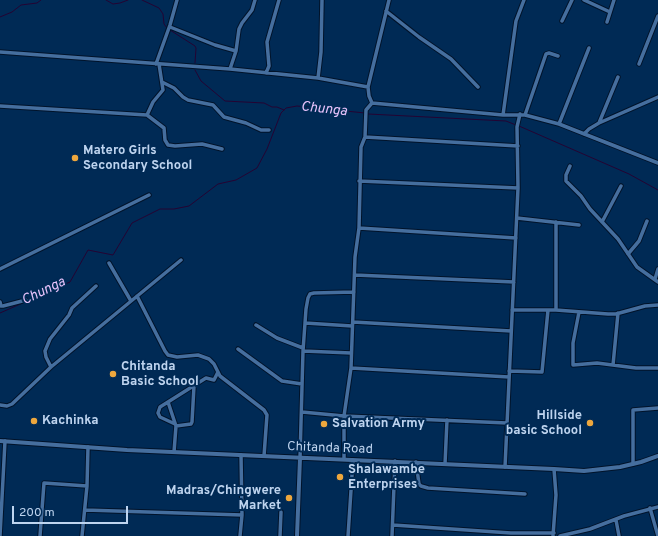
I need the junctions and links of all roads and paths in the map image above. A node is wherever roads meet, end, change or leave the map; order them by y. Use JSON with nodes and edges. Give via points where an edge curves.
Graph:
{"nodes":[{"id":1,"x":177,"y":0,"type":"edge"},
{"id":2,"x":254,"y":0,"type":"edge"},
{"id":3,"x":279,"y":0,"type":"edge"},
{"id":4,"x":322,"y":0,"type":"edge"},
{"id":5,"x":389,"y":0,"type":"edge"},
{"id":6,"x":524,"y":0,"type":"edge"},
{"id":7,"x":572,"y":0,"type":"edge"},
{"id":8,"x":584,"y":0,"type":"edge"},
{"id":9,"x":614,"y":0,"type":"edge"},
{"id":10,"x":386,"y":12,"type":"junction"},
{"id":11,"x":610,"y":12,"type":"junction"},
{"id":12,"x":658,"y":16,"type":"edge"},
{"id":13,"x":562,"y":21,"type":"dead end"},
{"id":14,"x":607,"y":22,"type":"dead end"},
{"id":15,"x":170,"y":27,"type":"junction"},
{"id":16,"x":588,"y":48,"type":"dead end"},
{"id":17,"x":236,"y":50,"type":"junction"},
{"id":18,"x":0,"y":52,"type":"edge"},
{"id":19,"x":558,"y":56,"type":"dead end"},
{"id":20,"x":158,"y":64,"type":"junction"},
{"id":21,"x":639,"y":64,"type":"dead end"},
{"id":22,"x":230,"y":69,"type":"junction"},
{"id":23,"x":266,"y":73,"type":"junction"},
{"id":24,"x":618,"y":77,"type":"dead end"},
{"id":25,"x":318,"y":78,"type":"junction"},
{"id":26,"x":162,"y":82,"type":"junction"},
{"id":27,"x":368,"y":86,"type":"junction"},
{"id":28,"x":478,"y":87,"type":"dead end"},
{"id":29,"x":658,"y":97,"type":"edge"},
{"id":30,"x":372,"y":103,"type":"junction"},
{"id":31,"x":0,"y":106,"type":"edge"},
{"id":32,"x":147,"y":114,"type":"junction"},
{"id":33,"x":523,"y":114,"type":"junction"},
{"id":34,"x":503,"y":115,"type":"junction"},
{"id":35,"x":599,"y":123,"type":"junction"},
{"id":36,"x":559,"y":124,"type":"junction"},
{"id":37,"x":269,"y":130,"type":"dead end"},
{"id":38,"x":584,"y":134,"type":"junction"},
{"id":39,"x":365,"y":137,"type":"junction"},
{"id":40,"x":518,"y":146,"type":"junction"},
{"id":41,"x":222,"y":149,"type":"dead end"},
{"id":42,"x":658,"y":163,"type":"edge"},
{"id":43,"x":570,"y":166,"type":"dead end"},
{"id":44,"x":359,"y":181,"type":"junction"},
{"id":45,"x":621,"y":186,"type":"dead end"},
{"id":46,"x":518,"y":188,"type":"junction"},
{"id":47,"x":149,"y":195,"type":"dead end"},
{"id":48,"x":517,"y":218,"type":"junction"},
{"id":49,"x":648,"y":221,"type":"dead end"},
{"id":50,"x":556,"y":222,"type":"junction"},
{"id":51,"x":602,"y":222,"type":"junction"},
{"id":52,"x":579,"y":224,"type":"dead end"},
{"id":53,"x":359,"y":228,"type":"junction"},
{"id":54,"x":516,"y":238,"type":"junction"},
{"id":55,"x":628,"y":254,"type":"junction"},
{"id":56,"x":181,"y":260,"type":"dead end"},
{"id":57,"x":109,"y":264,"type":"dead end"},
{"id":58,"x":0,"y":269,"type":"edge"},
{"id":59,"x":658,"y":269,"type":"edge"},
{"id":60,"x":354,"y":274,"type":"junction"},
{"id":61,"x":657,"y":280,"type":"edge"},
{"id":62,"x":514,"y":282,"type":"junction"},
{"id":63,"x":96,"y":286,"type":"dead end"},
{"id":64,"x":354,"y":292,"type":"junction"},
{"id":65,"x":137,"y":296,"type":"junction"},
{"id":66,"x":26,"y":300,"type":"dead end"},
{"id":67,"x":131,"y":301,"type":"junction"},
{"id":68,"x":0,"y":302,"type":"edge"},
{"id":69,"x":658,"y":305,"type":"edge"},
{"id":70,"x":512,"y":310,"type":"junction"},
{"id":71,"x":548,"y":310,"type":"junction"},
{"id":72,"x":556,"y":310,"type":"junction"},
{"id":73,"x":579,"y":312,"type":"junction"},
{"id":74,"x":618,"y":313,"type":"junction"},
{"id":75,"x":353,"y":322,"type":"junction"},
{"id":76,"x":305,"y":323,"type":"junction"},
{"id":77,"x":256,"y":326,"type":"dead end"},
{"id":78,"x":352,"y":326,"type":"junction"},
{"id":79,"x":511,"y":330,"type":"junction"},
{"id":80,"x":238,"y":349,"type":"dead end"},
{"id":81,"x":303,"y":350,"type":"junction"},
{"id":82,"x":351,"y":353,"type":"junction"},
{"id":83,"x":613,"y":365,"type":"junction"},
{"id":84,"x":51,"y":367,"type":"junction"},
{"id":85,"x":351,"y":368,"type":"junction"},
{"id":86,"x":658,"y":368,"type":"edge"},
{"id":87,"x":509,"y":371,"type":"junction"},
{"id":88,"x":218,"y":372,"type":"junction"},
{"id":89,"x":509,"y":377,"type":"junction"},
{"id":90,"x":302,"y":384,"type":"junction"},
{"id":91,"x":194,"y":386,"type":"junction"},
{"id":92,"x":168,"y":402,"type":"junction"},
{"id":93,"x":0,"y":405,"type":"edge"},
{"id":94,"x":658,"y":408,"type":"edge"},
{"id":95,"x":302,"y":412,"type":"junction"},
{"id":96,"x":344,"y":416,"type":"junction"},
{"id":97,"x":447,"y":420,"type":"junction"},
{"id":98,"x":507,"y":423,"type":"junction"},
{"id":99,"x":176,"y":425,"type":"junction"},
{"id":100,"x":2,"y":441,"type":"edge"},
{"id":101,"x":88,"y":447,"type":"junction"},
{"id":102,"x":174,"y":452,"type":"junction"},
{"id":103,"x":241,"y":455,"type":"junction"},
{"id":104,"x":264,"y":456,"type":"junction"},
{"id":105,"x":658,"y":456,"type":"edge"},
{"id":106,"x":300,"y":458,"type":"junction"},
{"id":107,"x":344,"y":459,"type":"junction"},
{"id":108,"x":353,"y":460,"type":"junction"},
{"id":109,"x":395,"y":461,"type":"junction"},
{"id":110,"x":416,"y":462,"type":"junction"},
{"id":111,"x":445,"y":464,"type":"junction"},
{"id":112,"x":633,"y":464,"type":"junction"},
{"id":113,"x":505,"y":467,"type":"junction"},
{"id":114,"x":554,"y":469,"type":"junction"},
{"id":115,"x":87,"y":486,"type":"junction"},
{"id":116,"x":525,"y":494,"type":"dead end"},
{"id":117,"x":658,"y":507,"type":"edge"},
{"id":118,"x":650,"y":508,"type":"junction"},
{"id":119,"x":85,"y":510,"type":"junction"},
{"id":120,"x":281,"y":512,"type":"dead end"},
{"id":121,"x":242,"y":516,"type":"junction"},
{"id":122,"x":616,"y":520,"type":"junction"},
{"id":123,"x":392,"y":525,"type":"junction"},
{"id":124,"x":554,"y":535,"type":"edge"},
{"id":125,"x":0,"y":536,"type":"edge"},
{"id":126,"x":40,"y":536,"type":"edge"},
{"id":127,"x":82,"y":536,"type":"edge"},
{"id":128,"x":240,"y":536,"type":"edge"},
{"id":129,"x":280,"y":536,"type":"edge"},
{"id":130,"x":297,"y":536,"type":"edge"},
{"id":131,"x":348,"y":536,"type":"edge"},
{"id":132,"x":392,"y":536,"type":"edge"},
{"id":133,"x":560,"y":536,"type":"edge"},
{"id":134,"x":619,"y":536,"type":"edge"},
{"id":135,"x":658,"y":536,"type":"edge"}],
"edges":[{"from":1,"to":15,"type":"street"},
{"from":2,"to":17,"type":"street","via":[[252,10],[239,29]]},
{"from":3,"to":23,"type":"street","via":[[267,42],[269,66]]},
{"from":4,"to":25,"type":"street"},
{"from":5,"to":10,"type":"street"},
{"from":6,"to":34,"type":"street","via":[[516,21]]},
{"from":7,"to":13,"type":"street"},
{"from":8,"to":11,"type":"street"},
{"from":9,"to":11,"type":"street"},
{"from":10,"to":27,"type":"street"},
{"from":10,"to":28,"type":"street","via":[[454,62]]},
{"from":11,"to":14,"type":"street"},
{"from":12,"to":21,"type":"street"},
{"from":15,"to":17,"type":"street","via":[[215,45]]},
{"from":15,"to":20,"type":"street"},
{"from":16,"to":36,"type":"street"},
{"from":17,"to":22,"type":"street"},
{"from":18,"to":20,"type":"street"},
{"from":19,"to":33,"type":"street","via":[[546,54]]},
{"from":20,"to":22,"type":"street"},
{"from":20,"to":26,"type":"street"},
{"from":22,"to":23,"type":"street"},
{"from":23,"to":25,"type":"street"},
{"from":24,"to":35,"type":"street"},
{"from":25,"to":27,"type":"street"},
{"from":26,"to":32,"type":"street","via":[[163,90]]},
{"from":26,"to":37,"type":"street","via":[[188,100],[213,105],[224,117],[261,130]]},
{"from":27,"to":30,"type":"street"},
{"from":29,"to":35,"type":"street"},
{"from":30,"to":34,"type":"street"},
{"from":30,"to":39,"type":"street","via":[[366,110]]},
{"from":31,"to":32,"type":"street"},
{"from":32,"to":41,"type":"street","via":[[164,128],[168,145],[202,144]]},
{"from":33,"to":34,"type":"street"},
{"from":33,"to":36,"type":"street"},
{"from":33,"to":40,"type":"street","via":[[518,125]]},
{"from":35,"to":38,"type":"street"},
{"from":36,"to":38,"type":"street"},
{"from":38,"to":42,"type":"street"},
{"from":39,"to":40,"type":"street"},
{"from":39,"to":44,"type":"street","via":[[360,147]]},
{"from":40,"to":46,"type":"street"},
{"from":43,"to":51,"type":"street","via":[[566,181]]},
{"from":44,"to":46,"type":"street"},
{"from":44,"to":53,"type":"street"},
{"from":45,"to":51,"type":"street"},
{"from":46,"to":48,"type":"street"},
{"from":47,"to":58,"type":"street"},
{"from":48,"to":50,"type":"street"},
{"from":48,"to":54,"type":"street"},
{"from":49,"to":55,"type":"street","via":[[639,241]]},
{"from":50,"to":52,"type":"street"},
{"from":50,"to":72,"type":"street"},
{"from":51,"to":55,"type":"street"},
{"from":53,"to":54,"type":"street"},
{"from":53,"to":60,"type":"street"},
{"from":54,"to":62,"type":"street"},
{"from":55,"to":61,"type":"street","via":[[637,267]]},
{"from":56,"to":65,"type":"street"},
{"from":57,"to":67,"type":"street"},
{"from":59,"to":61,"type":"street"},
{"from":60,"to":62,"type":"street"},
{"from":60,"to":64,"type":"street"},
{"from":62,"to":70,"type":"street"},
{"from":63,"to":84,"type":"street","via":[[72,308],[50,339],[46,357]]},
{"from":64,"to":75,"type":"street"},
{"from":64,"to":76,"type":"street","via":[[328,291],[310,294]]},
{"from":65,"to":67,"type":"street"},
{"from":65,"to":88,"type":"street","via":[[168,355],[204,356],[214,364]]},
{"from":66,"to":68,"type":"street","via":[[4,306],[1,306]]},
{"from":67,"to":84,"type":"street"},
{"from":69,"to":74,"type":"street"},
{"from":70,"to":71,"type":"street"},
{"from":70,"to":79,"type":"street"},
{"from":71,"to":72,"type":"street"},
{"from":71,"to":87,"type":"street","via":[[542,372]]},
{"from":72,"to":73,"type":"street"},
{"from":73,"to":74,"type":"street"},
{"from":73,"to":83,"type":"street","via":[[573,343],[573,365]]},
{"from":74,"to":83,"type":"street"},
{"from":75,"to":78,"type":"street"},
{"from":75,"to":79,"type":"street"},
{"from":76,"to":78,"type":"street"},
{"from":76,"to":81,"type":"street"},
{"from":77,"to":81,"type":"street"},
{"from":78,"to":82,"type":"street"},
{"from":79,"to":87,"type":"street"},
{"from":80,"to":90,"type":"street","via":[[282,381]]},
{"from":81,"to":82,"type":"street"},
{"from":81,"to":90,"type":"street"},
{"from":82,"to":85,"type":"street"},
{"from":83,"to":86,"type":"street"},
{"from":84,"to":93,"type":"street","via":[[12,404]]},
{"from":85,"to":89,"type":"street"},
{"from":85,"to":96,"type":"street"},
{"from":87,"to":89,"type":"street"},
{"from":88,"to":91,"type":"street","via":[[214,380],[206,378]]},
{"from":88,"to":104,"type":"street","via":[[266,412]]},
{"from":89,"to":98,"type":"street"},
{"from":90,"to":95,"type":"street"},
{"from":91,"to":92,"type":"street"},
{"from":91,"to":99,"type":"street","via":[[192,422]]},
{"from":92,"to":99,"type":"street"},
{"from":92,"to":99,"type":"street","via":[[158,409],[159,416]]},
{"from":94,"to":112,"type":"street","via":[[633,410]]},
{"from":95,"to":96,"type":"street"},
{"from":95,"to":106,"type":"street"},
{"from":96,"to":97,"type":"street"},
{"from":96,"to":107,"type":"street"},
{"from":97,"to":98,"type":"street"},
{"from":97,"to":111,"type":"street"},
{"from":98,"to":113,"type":"street"},
{"from":99,"to":102,"type":"street"},
{"from":100,"to":101,"type":"street","name":"Chitanda Road"},
{"from":100,"to":125,"type":"street"},
{"from":101,"to":102,"type":"street","name":"Chitanda Road"},
{"from":101,"to":115,"type":"street"},
{"from":102,"to":103,"type":"street","name":"Chitanda Road"},
{"from":103,"to":104,"type":"street","name":"Chitanda Road"},
{"from":103,"to":121,"type":"street"},
{"from":104,"to":106,"type":"street","name":"Chitanda Road"},
{"from":105,"to":112,"type":"street","name":"Chitanda Road"},
{"from":106,"to":107,"type":"street","name":"Chitanda Road"},
{"from":106,"to":130,"type":"street"},
{"from":107,"to":108,"type":"street","name":"Chitanda Road"},
{"from":108,"to":109,"type":"street","name":"Chitanda Road"},
{"from":108,"to":131,"type":"street"},
{"from":109,"to":110,"type":"street","name":"Chitanda Road"},
{"from":109,"to":123,"type":"street"},
{"from":110,"to":111,"type":"street","name":"Chitanda Road"},
{"from":110,"to":116,"type":"street","via":[[421,486]]},
{"from":111,"to":113,"type":"street","name":"Chitanda Road"},
{"from":112,"to":114,"type":"street","name":"Chitanda Road","via":[[584,471]]},
{"from":113,"to":114,"type":"street","name":"Chitanda Road"},
{"from":114,"to":124,"type":"street"},
{"from":115,"to":119,"type":"street"},
{"from":115,"to":126,"type":"street","via":[[44,483]]},
{"from":117,"to":118,"type":"street"},
{"from":118,"to":122,"type":"street"},
{"from":118,"to":135,"type":"street"},
{"from":119,"to":121,"type":"street"},
{"from":119,"to":127,"type":"street"},
{"from":120,"to":129,"type":"street"},
{"from":121,"to":128,"type":"street"},
{"from":122,"to":133,"type":"street"},
{"from":122,"to":134,"type":"street"},
{"from":123,"to":124,"type":"street"},
{"from":123,"to":132,"type":"street"}]}
